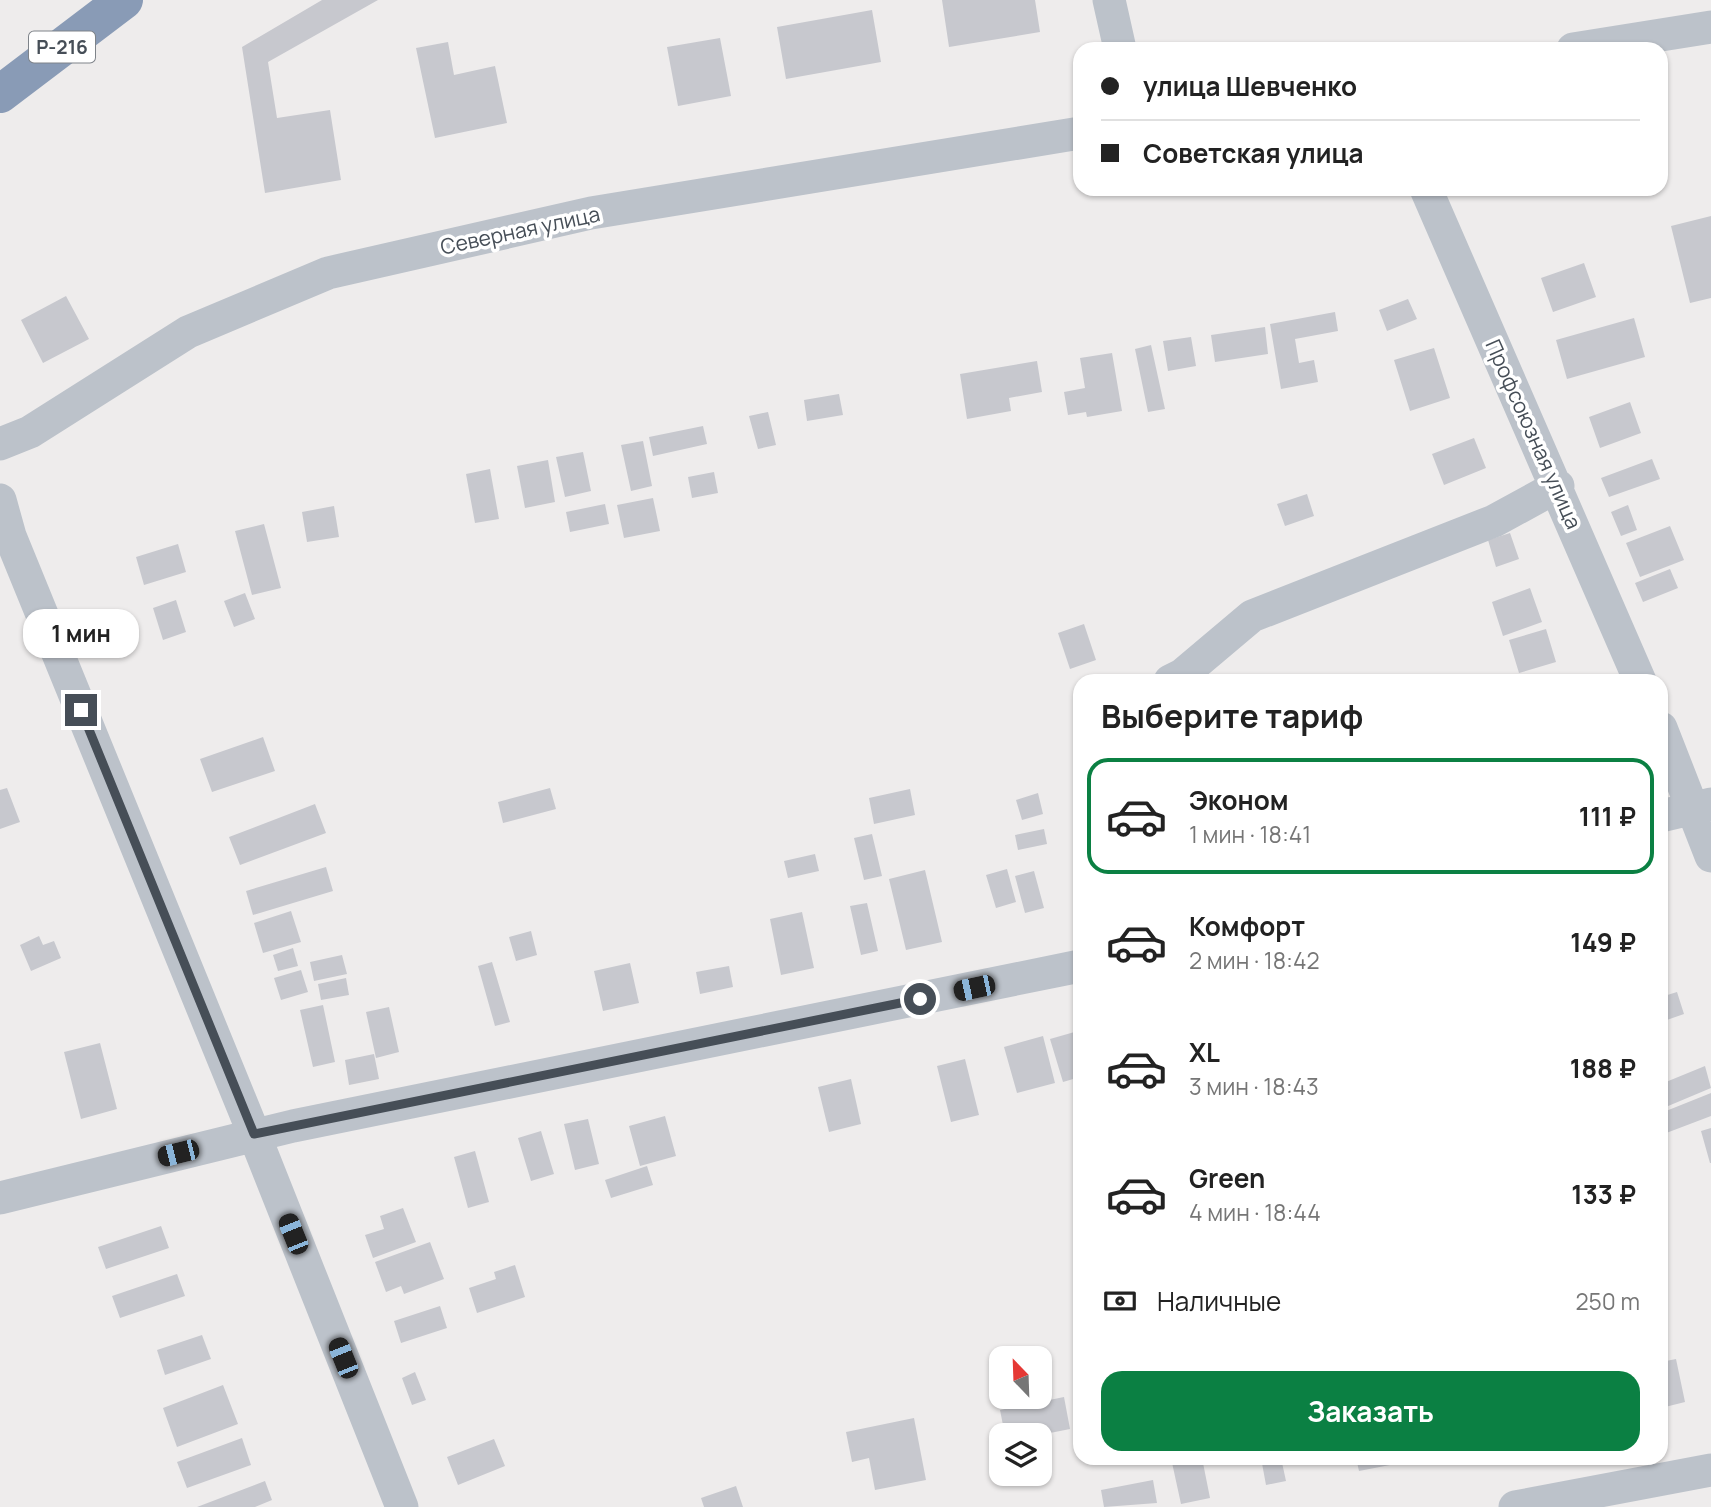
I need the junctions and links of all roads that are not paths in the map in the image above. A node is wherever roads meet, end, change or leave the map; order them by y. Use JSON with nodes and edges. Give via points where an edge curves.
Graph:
{"nodes":[{"id":1,"x":124,"y":0,"type":"edge"},
{"id":2,"x":1109,"y":0,"type":"edge"},
{"id":3,"x":1711,"y":27,"type":"edge"},
{"id":4,"x":1119,"y":42,"type":"edge"},
{"id":5,"x":1617,"y":42,"type":"edge"},
{"id":6,"x":0,"y":94,"type":"edge"},
{"id":7,"x":1073,"y":134,"type":"edge"},
{"id":8,"x":1429,"y":196,"type":"edge"},
{"id":9,"x":0,"y":444,"type":"edge"},
{"id":10,"x":1558,"y":486,"type":"junction"},
{"id":11,"x":0,"y":500,"type":"edge"},
{"id":12,"x":5,"y":537,"type":"edge"},
{"id":13,"x":1183,"y":674,"type":"edge"},
{"id":14,"x":1637,"y":674,"type":"edge"},
{"id":15,"x":1668,"y":742,"type":"edge"},
{"id":16,"x":1702,"y":806,"type":"edge"},
{"id":17,"x":1668,"y":814,"type":"edge"},
{"id":18,"x":1711,"y":856,"type":"edge"},
{"id":19,"x":1073,"y":967,"type":"edge"},
{"id":20,"x":254,"y":1134,"type":"junction"},
{"id":21,"x":0,"y":1198,"type":"edge"},
{"id":22,"x":1711,"y":1470,"type":"edge"},
{"id":23,"x":402,"y":1507,"type":"edge"},
{"id":24,"x":1515,"y":1507,"type":"edge"}],
"edges":[{"from":1,"to":6,"type":"highway","number":"Р-216"},
{"from":2,"to":4,"type":"street"},
{"from":3,"to":5,"type":"street"},
{"from":7,"to":9,"type":"street","name":"Северная улица","via":[[591,214],[328,273],[188,332],[30,432]]},
{"from":8,"to":10,"type":"street","name":"Профсоюзная улица"},
{"from":10,"to":13,"type":"street","via":[[1494,521],[1252,616]]},
{"from":10,"to":14,"type":"street","name":"Профсоюзная улица"},
{"from":11,"to":12,"type":"street"},
{"from":12,"to":20,"type":"street"},
{"from":15,"to":16,"type":"street"},
{"from":16,"to":17,"type":"street"},
{"from":16,"to":18,"type":"street"},
{"from":19,"to":20,"type":"street"},
{"from":20,"to":21,"type":"street"},
{"from":20,"to":23,"type":"street"},
{"from":22,"to":24,"type":"street"}]}
